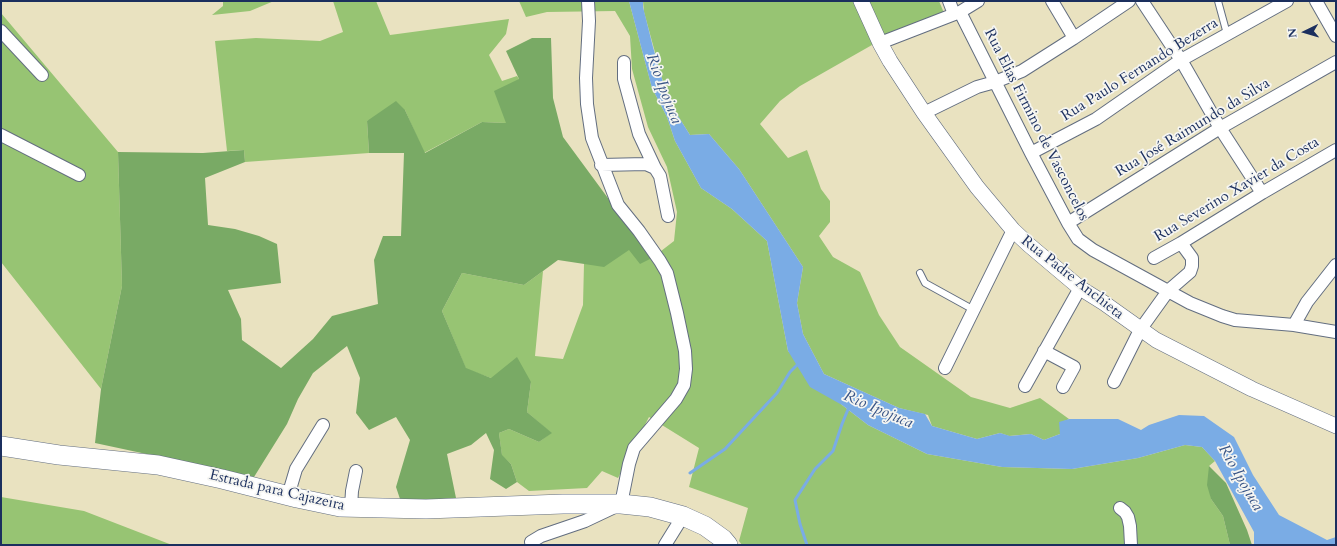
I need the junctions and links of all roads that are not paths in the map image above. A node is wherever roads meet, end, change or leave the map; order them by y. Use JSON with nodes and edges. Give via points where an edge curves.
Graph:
{"nodes":[{"id":1,"x":588,"y":1,"type":"edge"},
{"id":2,"x":861,"y":1,"type":"edge"},
{"id":3,"x":949,"y":1,"type":"edge"},
{"id":4,"x":978,"y":1,"type":"edge"},
{"id":5,"x":1052,"y":1,"type":"edge"},
{"id":6,"x":1129,"y":1,"type":"edge"},
{"id":7,"x":1142,"y":1,"type":"edge"},
{"id":8,"x":1218,"y":1,"type":"edge"},
{"id":9,"x":1287,"y":1,"type":"edge"},
{"id":10,"x":1316,"y":1,"type":"edge"},
{"id":11,"x":957,"y":13,"type":"junction"},
{"id":12,"x":1,"y":31,"type":"edge"},
{"id":13,"x":1227,"y":34,"type":"junction"},
{"id":14,"x":1336,"y":36,"type":"edge"},
{"id":15,"x":1074,"y":38,"type":"junction"},
{"id":16,"x":880,"y":43,"type":"junction"},
{"id":17,"x":1181,"y":60,"type":"junction"},
{"id":18,"x":624,"y":62,"type":"dead end"},
{"id":19,"x":1336,"y":62,"type":"edge"},
{"id":20,"x":42,"y":75,"type":"dead end"},
{"id":21,"x":995,"y":82,"type":"junction"},
{"id":22,"x":924,"y":113,"type":"junction"},
{"id":23,"x":1220,"y":128,"type":"junction"},
{"id":24,"x":1,"y":135,"type":"edge"},
{"id":25,"x":1336,"y":150,"type":"edge"},
{"id":26,"x":1031,"y":153,"type":"junction"},
{"id":27,"x":601,"y":165,"type":"junction"},
{"id":28,"x":655,"y":168,"type":"junction"},
{"id":29,"x":79,"y":176,"type":"dead end"},
{"id":30,"x":1262,"y":192,"type":"junction"},
{"id":31,"x":668,"y":216,"type":"dead end"},
{"id":32,"x":1068,"y":223,"type":"junction"},
{"id":33,"x":1013,"y":230,"type":"junction"},
{"id":34,"x":1181,"y":243,"type":"junction"},
{"id":35,"x":1154,"y":258,"type":"dead end"},
{"id":36,"x":1335,"y":266,"type":"edge"},
{"id":37,"x":920,"y":273,"type":"dead end"},
{"id":38,"x":1080,"y":288,"type":"junction"},
{"id":39,"x":1168,"y":291,"type":"junction"},
{"id":40,"x":974,"y":310,"type":"junction"},
{"id":41,"x":1294,"y":325,"type":"junction"},
{"id":42,"x":1140,"y":330,"type":"junction"},
{"id":43,"x":1336,"y":332,"type":"edge"},
{"id":44,"x":1044,"y":351,"type":"junction"},
{"id":45,"x":945,"y":368,"type":"dead end"},
{"id":46,"x":1114,"y":382,"type":"dead end"},
{"id":47,"x":1025,"y":386,"type":"dead end"},
{"id":48,"x":1064,"y":387,"type":"dead end"},
{"id":49,"x":323,"y":425,"type":"dead end"},
{"id":50,"x":1336,"y":426,"type":"edge"},
{"id":51,"x":1,"y":446,"type":"edge"},
{"id":52,"x":356,"y":471,"type":"dead end"},
{"id":53,"x":288,"y":496,"type":"junction"},
{"id":54,"x":620,"y":504,"type":"junction"},
{"id":55,"x":351,"y":507,"type":"junction"},
{"id":56,"x":1120,"y":508,"type":"dead end"},
{"id":57,"x":683,"y":516,"type":"junction"},
{"id":58,"x":530,"y":542,"type":"dead end"},
{"id":59,"x":664,"y":545,"type":"edge"},
{"id":60,"x":728,"y":545,"type":"edge"},
{"id":61,"x":1131,"y":545,"type":"edge"}],
"edges":[{"from":1,"to":27,"type":"street","via":[[587,104],[592,138]]},
{"from":2,"to":16,"type":"street","name":"Rua Padre Anchieta"},
{"from":3,"to":11,"type":"street","name":"Rua Elias Firmino de Vasconcelos"},
{"from":4,"to":11,"type":"street"},
{"from":5,"to":15,"type":"street"},
{"from":6,"to":15,"type":"street"},
{"from":7,"to":17,"type":"street"},
{"from":8,"to":13,"type":"lane"},
{"from":9,"to":13,"type":"street","name":"Rua Paulo Fernando Bezerra"},
{"from":10,"to":14,"type":"street"},
{"from":11,"to":16,"type":"street"},
{"from":11,"to":21,"type":"street","name":"Rua Elias Firmino de Vasconcelos"},
{"from":12,"to":20,"type":"street"},
{"from":13,"to":17,"type":"street","name":"Rua Paulo Fernando Bezerra"},
{"from":15,"to":21,"type":"street","via":[[1022,71]]},
{"from":16,"to":22,"type":"street","name":"Rua Padre Anchieta"},
{"from":17,"to":23,"type":"street"},
{"from":17,"to":26,"type":"street","name":"Rua Paulo Fernando Bezerra","via":[[1096,119]]},
{"from":18,"to":28,"type":"street","via":[[624,79],[639,134]]},
{"from":19,"to":23,"type":"street","name":"Rua José Raimundo da Silva"},
{"from":21,"to":22,"type":"street","via":[[977,87]]},
{"from":21,"to":26,"type":"street","name":"Rua Elias Firmino de Vasconcelos"},
{"from":22,"to":33,"type":"street","name":"Rua Padre Anchieta","via":[[977,187]]},
{"from":23,"to":30,"type":"street"},
{"from":23,"to":32,"type":"street","name":"Rua José Raimundo da Silva"},
{"from":24,"to":29,"type":"street"},
{"from":25,"to":30,"type":"street","name":"Rua Severino Xavier da Costa"},
{"from":26,"to":32,"type":"street","name":"Rua Elias Firmino de Vasconcelos"},
{"from":27,"to":28,"type":"street","via":[[646,164]]},
{"from":27,"to":54,"type":"street","via":[[618,204],[667,273],[685,351],[684,384],[676,399],[634,448]]},
{"from":28,"to":31,"type":"street","via":[[660,176]]},
{"from":30,"to":34,"type":"street","name":"Rua Severino Xavier da Costa"},
{"from":32,"to":39,"type":"street","name":"Rua Elias Firmino de Vasconcelos","via":[[1078,239],[1093,250]]},
{"from":33,"to":38,"type":"street","name":"Rua Padre Anchieta"},
{"from":33,"to":40,"type":"street"},
{"from":34,"to":35,"type":"street","name":"Rua Severino Xavier da Costa"},
{"from":34,"to":39,"type":"street","via":[[1192,258],[1192,266],[1190,272]]},
{"from":36,"to":41,"type":"street","via":[[1307,302]]},
{"from":37,"to":40,"type":"lane","via":[[924,283]]},
{"from":38,"to":42,"type":"street","name":"Rua Padre Anchieta"},
{"from":38,"to":44,"type":"street"},
{"from":39,"to":41,"type":"street","name":"Rua Elias Firmino de Vasconcelos","via":[[1190,303],[1235,320]]},
{"from":39,"to":42,"type":"street"},
{"from":40,"to":45,"type":"street"},
{"from":41,"to":43,"type":"street","name":"Rua Elias Firmino de Vasconcelos"},
{"from":42,"to":46,"type":"street"},
{"from":42,"to":50,"type":"street","name":"Rua Padre Anchieta","via":[[1168,348]]},
{"from":44,"to":47,"type":"street"},
{"from":44,"to":48,"type":"street","via":[[1074,367]]},
{"from":49,"to":53,"type":"street","via":[[296,469]]},
{"from":51,"to":53,"type":"main road","name":"Estrada para Cajazeira","via":[[158,465]]},
{"from":52,"to":55,"type":"street"},
{"from":53,"to":55,"type":"main road","name":"Estrada para Cajazeira"},
{"from":54,"to":55,"type":"main road","name":"Estrada para Cajazeira","via":[[426,509]]},
{"from":54,"to":57,"type":"main road","name":"Estrada para Cajazeira","via":[[656,508]]},
{"from":54,"to":58,"type":"street","via":[[585,521]]},
{"from":56,"to":61,"type":"street","via":[[1128,517]]},
{"from":57,"to":59,"type":"street"},
{"from":57,"to":60,"type":"main road","name":"Estrada para Cajazeira","via":[[705,526]]}]}
